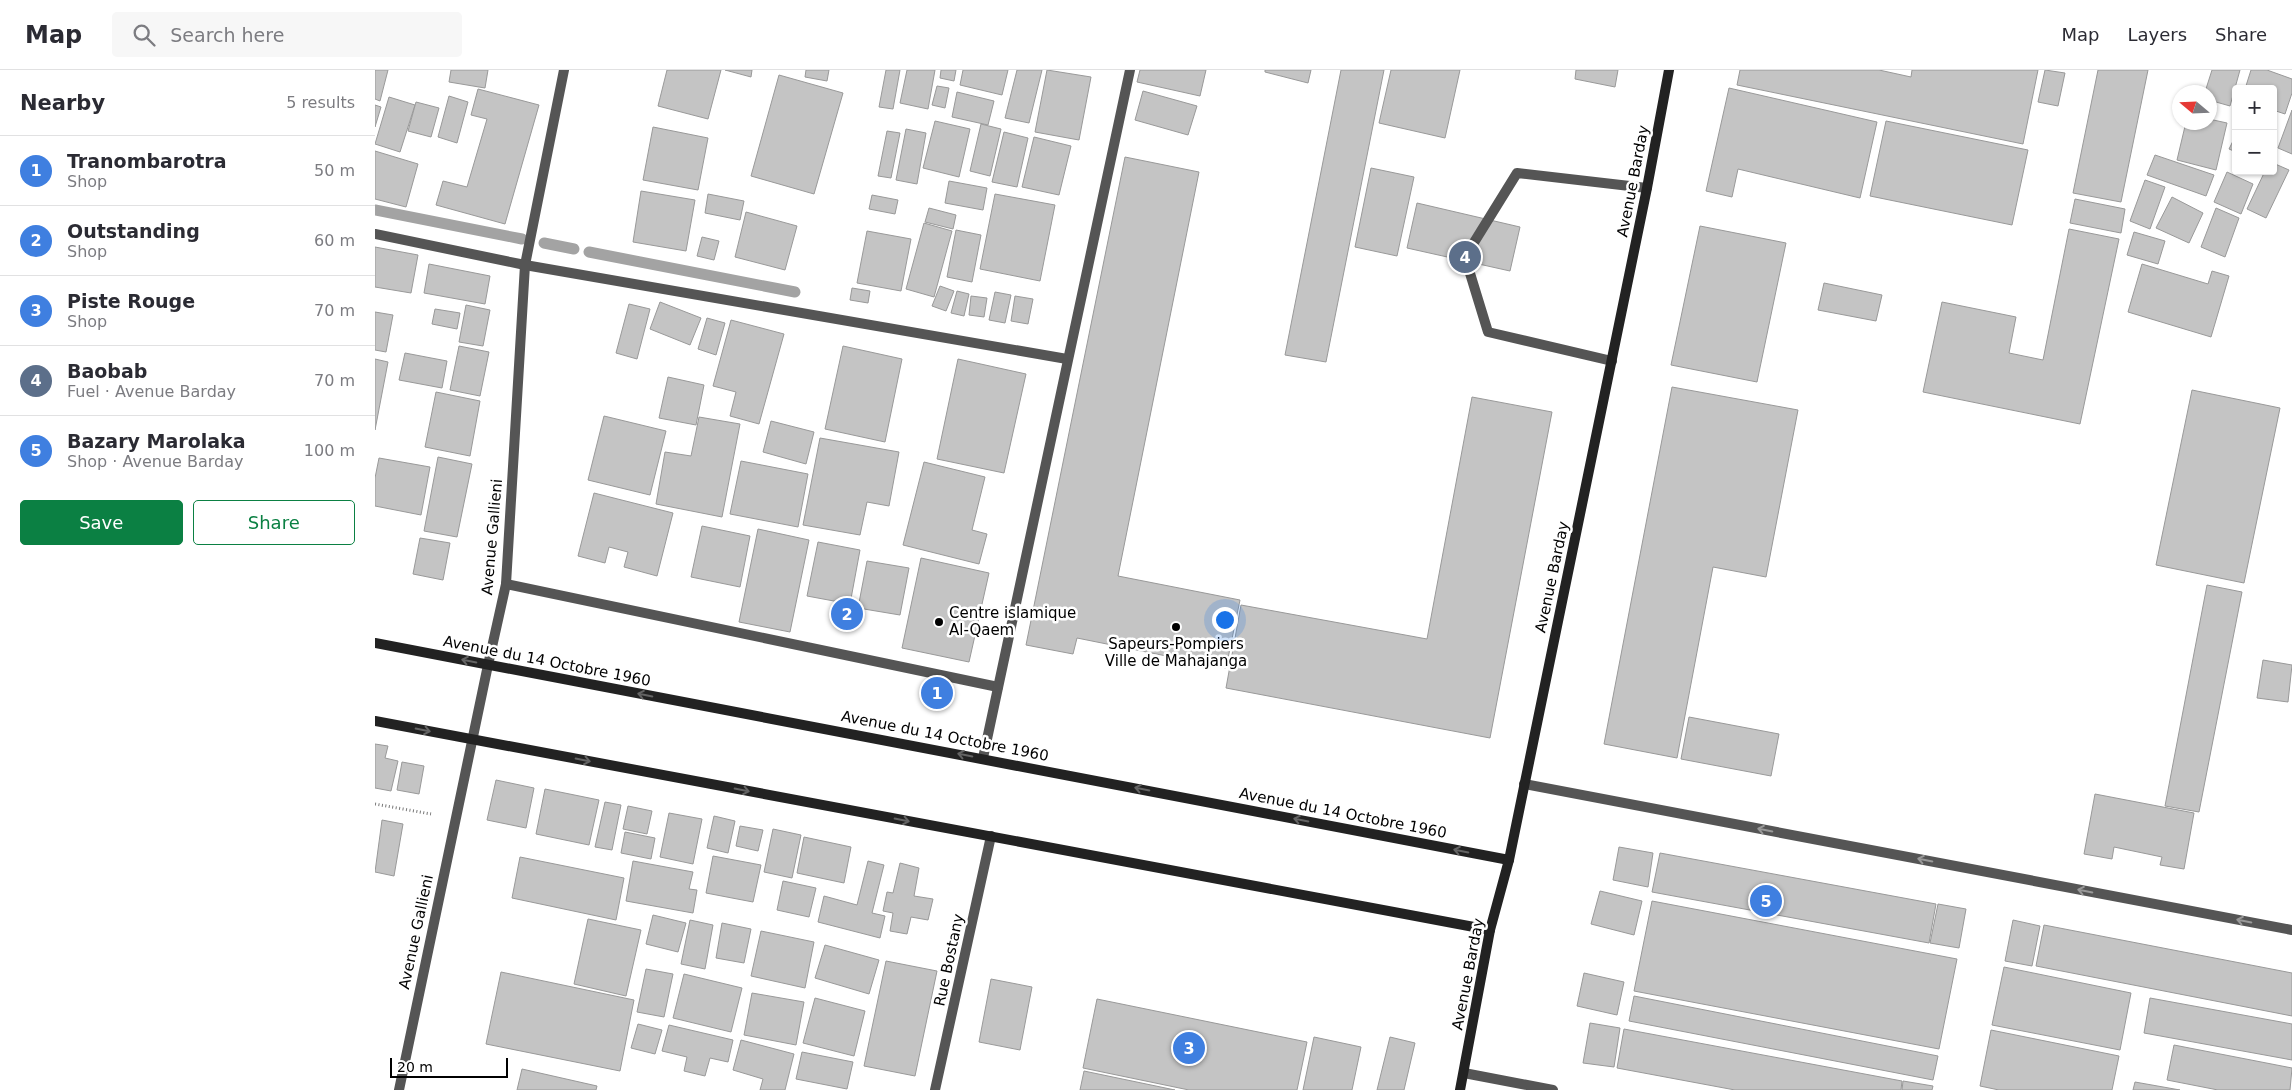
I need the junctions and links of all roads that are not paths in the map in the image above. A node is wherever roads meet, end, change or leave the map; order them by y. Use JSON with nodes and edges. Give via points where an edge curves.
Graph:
{"nodes":[{"id":1,"x":564,"y":70,"type":"edge"},
{"id":2,"x":1130,"y":70,"type":"edge"},
{"id":3,"x":1669,"y":70,"type":"edge"},
{"id":4,"x":1647,"y":188,"type":"junction"},
{"id":5,"x":375,"y":234,"type":"edge"},
{"id":6,"x":525,"y":265,"type":"junction"},
{"id":7,"x":1067,"y":359,"type":"junction"},
{"id":8,"x":1612,"y":361,"type":"junction"},
{"id":9,"x":506,"y":584,"type":"junction"},
{"id":10,"x":375,"y":643,"type":"edge"},
{"id":11,"x":487,"y":665,"type":"junction"},
{"id":12,"x":998,"y":687,"type":"junction"},
{"id":13,"x":375,"y":721,"type":"edge"},
{"id":14,"x":471,"y":739,"type":"junction"},
{"id":15,"x":983,"y":758,"type":"junction"},
{"id":16,"x":1524,"y":784,"type":"junction"},
{"id":17,"x":991,"y":836,"type":"junction"},
{"id":18,"x":1509,"y":860,"type":"junction"},
{"id":19,"x":1490,"y":930,"type":"junction"},
{"id":20,"x":2292,"y":930,"type":"edge"},
{"id":21,"x":1464,"y":1073,"type":"junction"},
{"id":22,"x":399,"y":1090,"type":"edge"},
{"id":23,"x":935,"y":1090,"type":"edge"},
{"id":24,"x":1460,"y":1090,"type":"edge"},
{"id":25,"x":1553,"y":1090,"type":"edge"}],
"edges":[{"from":1,"to":6,"type":"street","name":"Avenue Gallieni"},
{"from":2,"to":7,"type":"street"},
{"from":3,"to":4,"type":"main road","name":"Avenue Barday"},
{"from":4,"to":8,"type":"main road","name":"Avenue Barday"},
{"from":4,"to":8,"type":"street","via":[[1517,173],[1465,257],[1488,332]]},
{"from":5,"to":6,"type":"street"},
{"from":6,"to":7,"type":"street"},
{"from":6,"to":9,"type":"street","name":"Avenue Gallieni"},
{"from":7,"to":12,"type":"street"},
{"from":8,"to":16,"type":"main road","name":"Avenue Barday"},
{"from":9,"to":11,"type":"street","name":"Avenue Gallieni"},
{"from":9,"to":12,"type":"street"},
{"from":11,"to":10,"type":"main road","name":"Avenue du 14 Octobre 1960","one_way":true},
{"from":11,"to":14,"type":"street","name":"Avenue Gallieni"},
{"from":15,"to":11,"type":"main road","name":"Avenue du 14 Octobre 1960","one_way":true},
{"from":12,"to":15,"type":"street"},
{"from":13,"to":14,"type":"main road","one_way":true},
{"from":14,"to":17,"type":"main road","one_way":true},
{"from":14,"to":22,"type":"street","name":"Avenue Gallieni"},
{"from":18,"to":15,"type":"main road","name":"Avenue du 14 Octobre 1960","one_way":true},
{"from":16,"to":18,"type":"main road","name":"Avenue Barday"},
{"from":20,"to":16,"type":"street","one_way":true},
{"from":17,"to":19,"type":"main road"},
{"from":17,"to":23,"type":"street","name":"Rue Bostany"},
{"from":18,"to":19,"type":"main road","name":"Avenue Barday"},
{"from":19,"to":21,"type":"main road","name":"Avenue Barday"},
{"from":21,"to":24,"type":"main road","name":"Avenue Barday"},
{"from":21,"to":25,"type":"street"}]}
